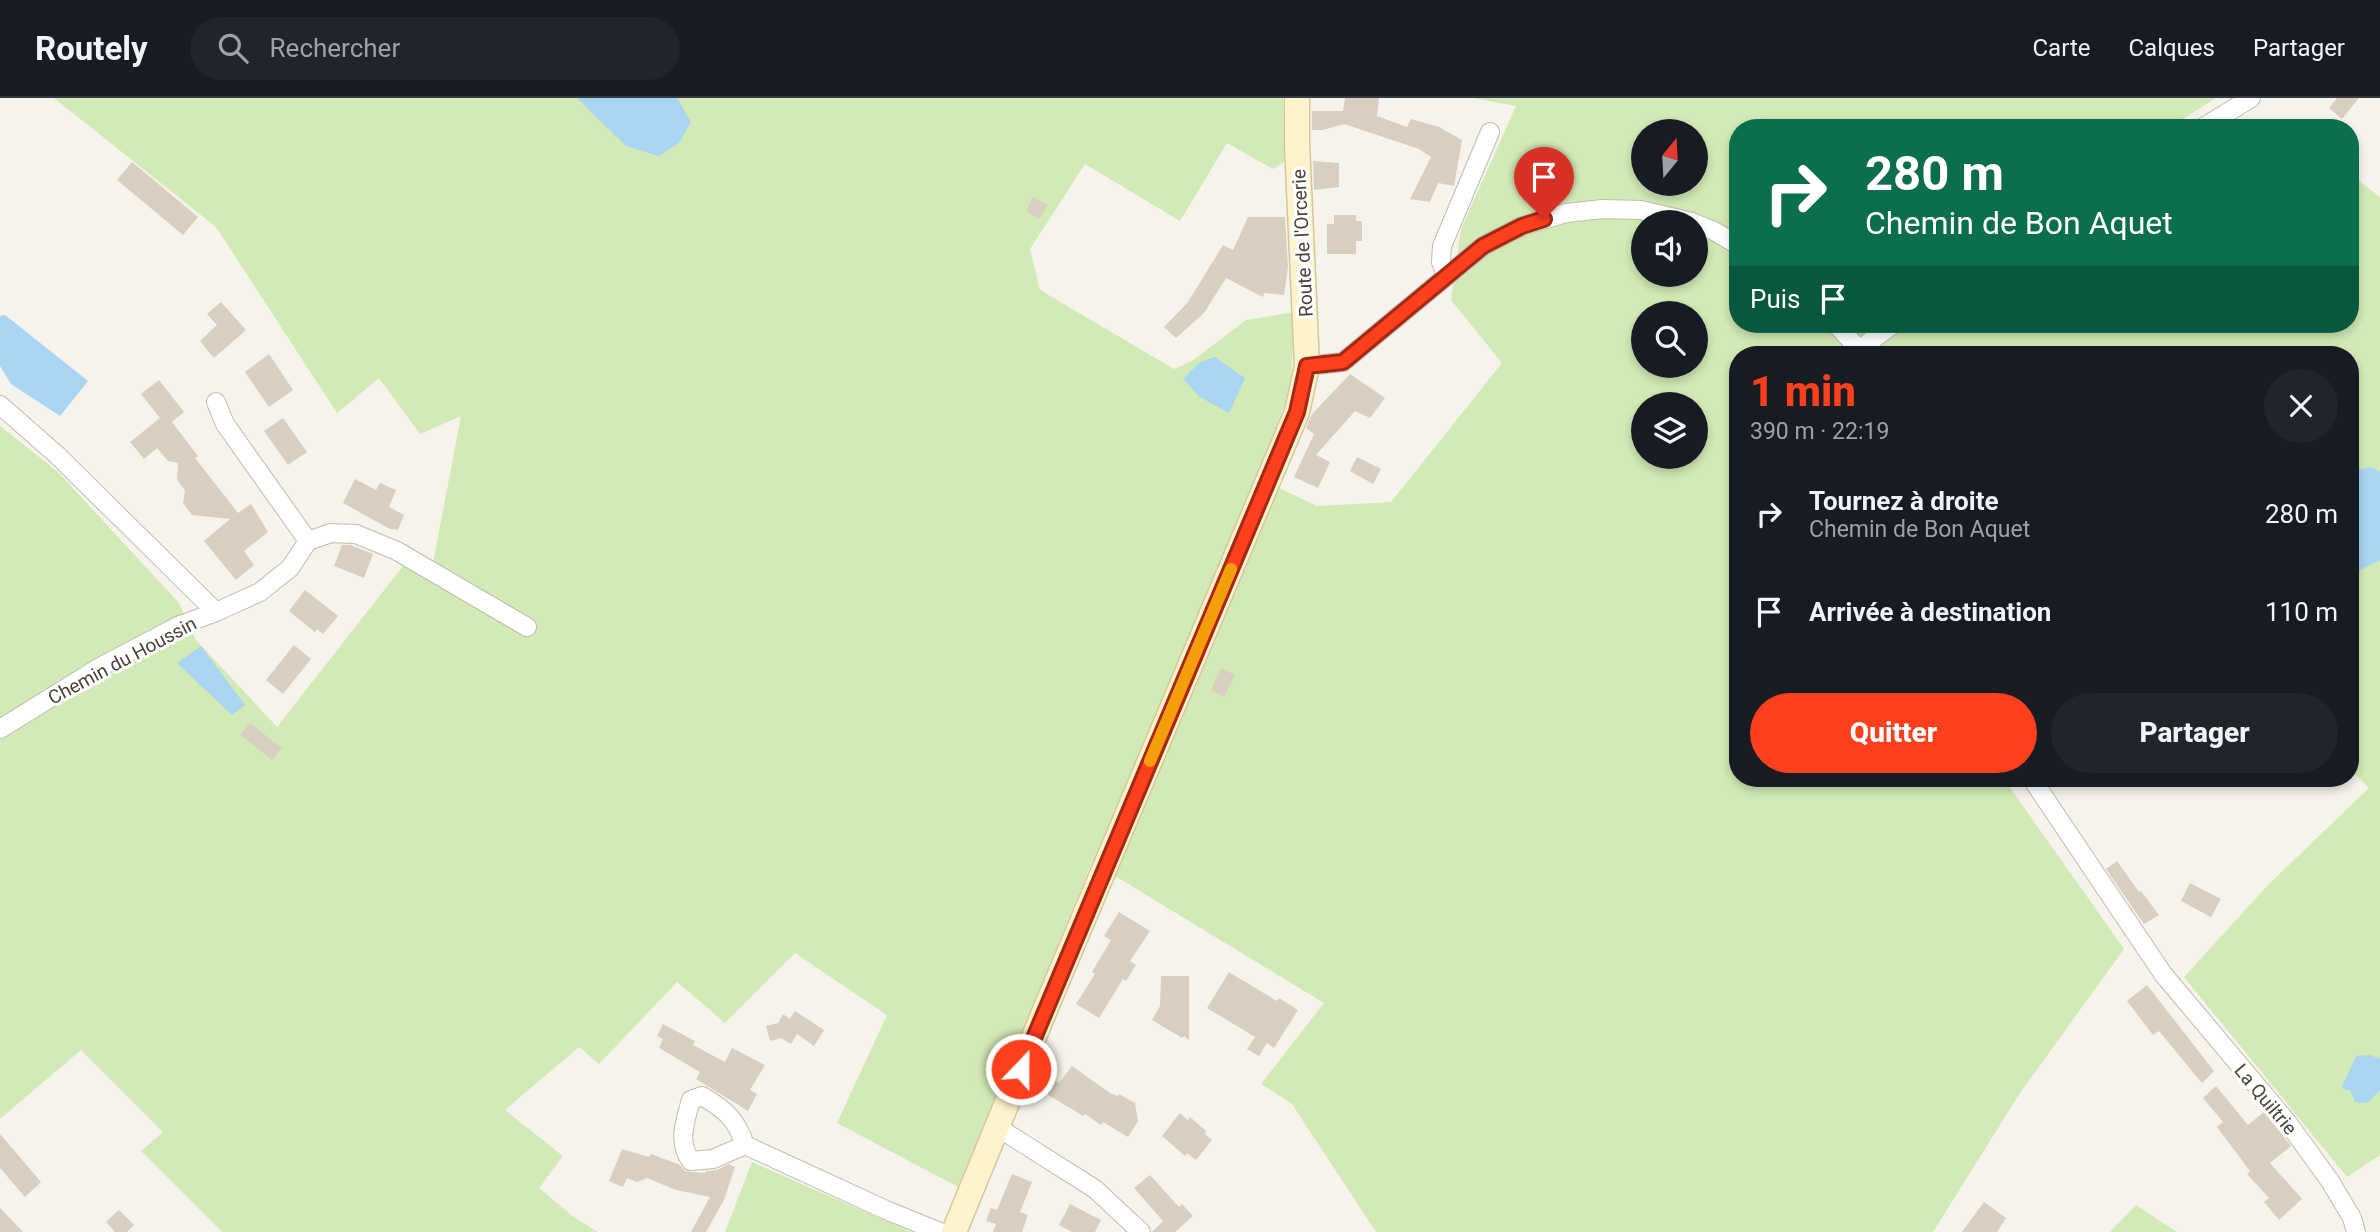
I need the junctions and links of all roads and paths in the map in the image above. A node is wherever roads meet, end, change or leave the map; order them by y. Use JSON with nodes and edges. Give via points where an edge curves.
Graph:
{"nodes":[{"id":1,"x":1297,"y":98,"type":"edge"},
{"id":2,"x":2251,"y":98,"type":"edge"},
{"id":3,"x":2217,"y":119,"type":"edge"},
{"id":4,"x":1490,"y":132,"type":"dead end"},
{"id":5,"x":1641,"y":210,"type":"edge"},
{"id":6,"x":1708,"y":229,"type":"edge"},
{"id":7,"x":1729,"y":240,"type":"edge"},
{"id":8,"x":1447,"y":275,"type":"junction"},
{"id":9,"x":1883,"y":333,"type":"edge"},
{"id":10,"x":1869,"y":346,"type":"edge"},
{"id":11,"x":1305,"y":377,"type":"junction"},
{"id":12,"x":216,"y":402,"type":"dead end"},
{"id":13,"x":0,"y":405,"type":"edge"},
{"id":14,"x":308,"y":541,"type":"junction"},
{"id":15,"x":216,"y":612,"type":"junction"},
{"id":16,"x":527,"y":628,"type":"dead end"},
{"id":17,"x":0,"y":729,"type":"edge"},
{"id":18,"x":2037,"y":787,"type":"edge"},
{"id":19,"x":997,"y":1126,"type":"junction"},
{"id":20,"x":745,"y":1145,"type":"dead end"},
{"id":21,"x":940,"y":1232,"type":"edge"},
{"id":22,"x":954,"y":1232,"type":"edge"},
{"id":23,"x":1141,"y":1232,"type":"edge"},
{"id":24,"x":2356,"y":1232,"type":"edge"}],
"edges":[{"from":1,"to":11,"type":"street","name":"Route de l'Orcerie"},
{"from":2,"to":3,"type":"street"},
{"from":4,"to":8,"type":"street","via":[[1442,246],[1441,262]]},
{"from":5,"to":8,"type":"street","via":[[1566,213],[1522,226],[1483,246]]},
{"from":6,"to":7,"type":"street"},
{"from":8,"to":11,"type":"street","via":[[1343,362]]},
{"from":9,"to":10,"type":"street"},
{"from":11,"to":19,"type":"street","name":"Route de l'Orcerie","via":[[1297,412]]},
{"from":12,"to":14,"type":"street","via":[[225,424]]},
{"from":13,"to":15,"type":"street"},
{"from":14,"to":15,"type":"street","name":"Chemin du Houssin","via":[[290,568],[261,592]]},
{"from":14,"to":16,"type":"street","via":[[331,533],[356,534],[397,551]]},
{"from":15,"to":17,"type":"street","name":"Chemin du Houssin","via":[[178,626],[100,667]]},
{"from":18,"to":24,"type":"street","name":"La Quiltrie","via":[[2163,974],[2330,1181]]},
{"from":19,"to":22,"type":"street","name":"Route de l'Orcerie"},
{"from":19,"to":23,"type":"street","via":[[1095,1189]]},
{"from":20,"to":21,"type":"street"}]}
